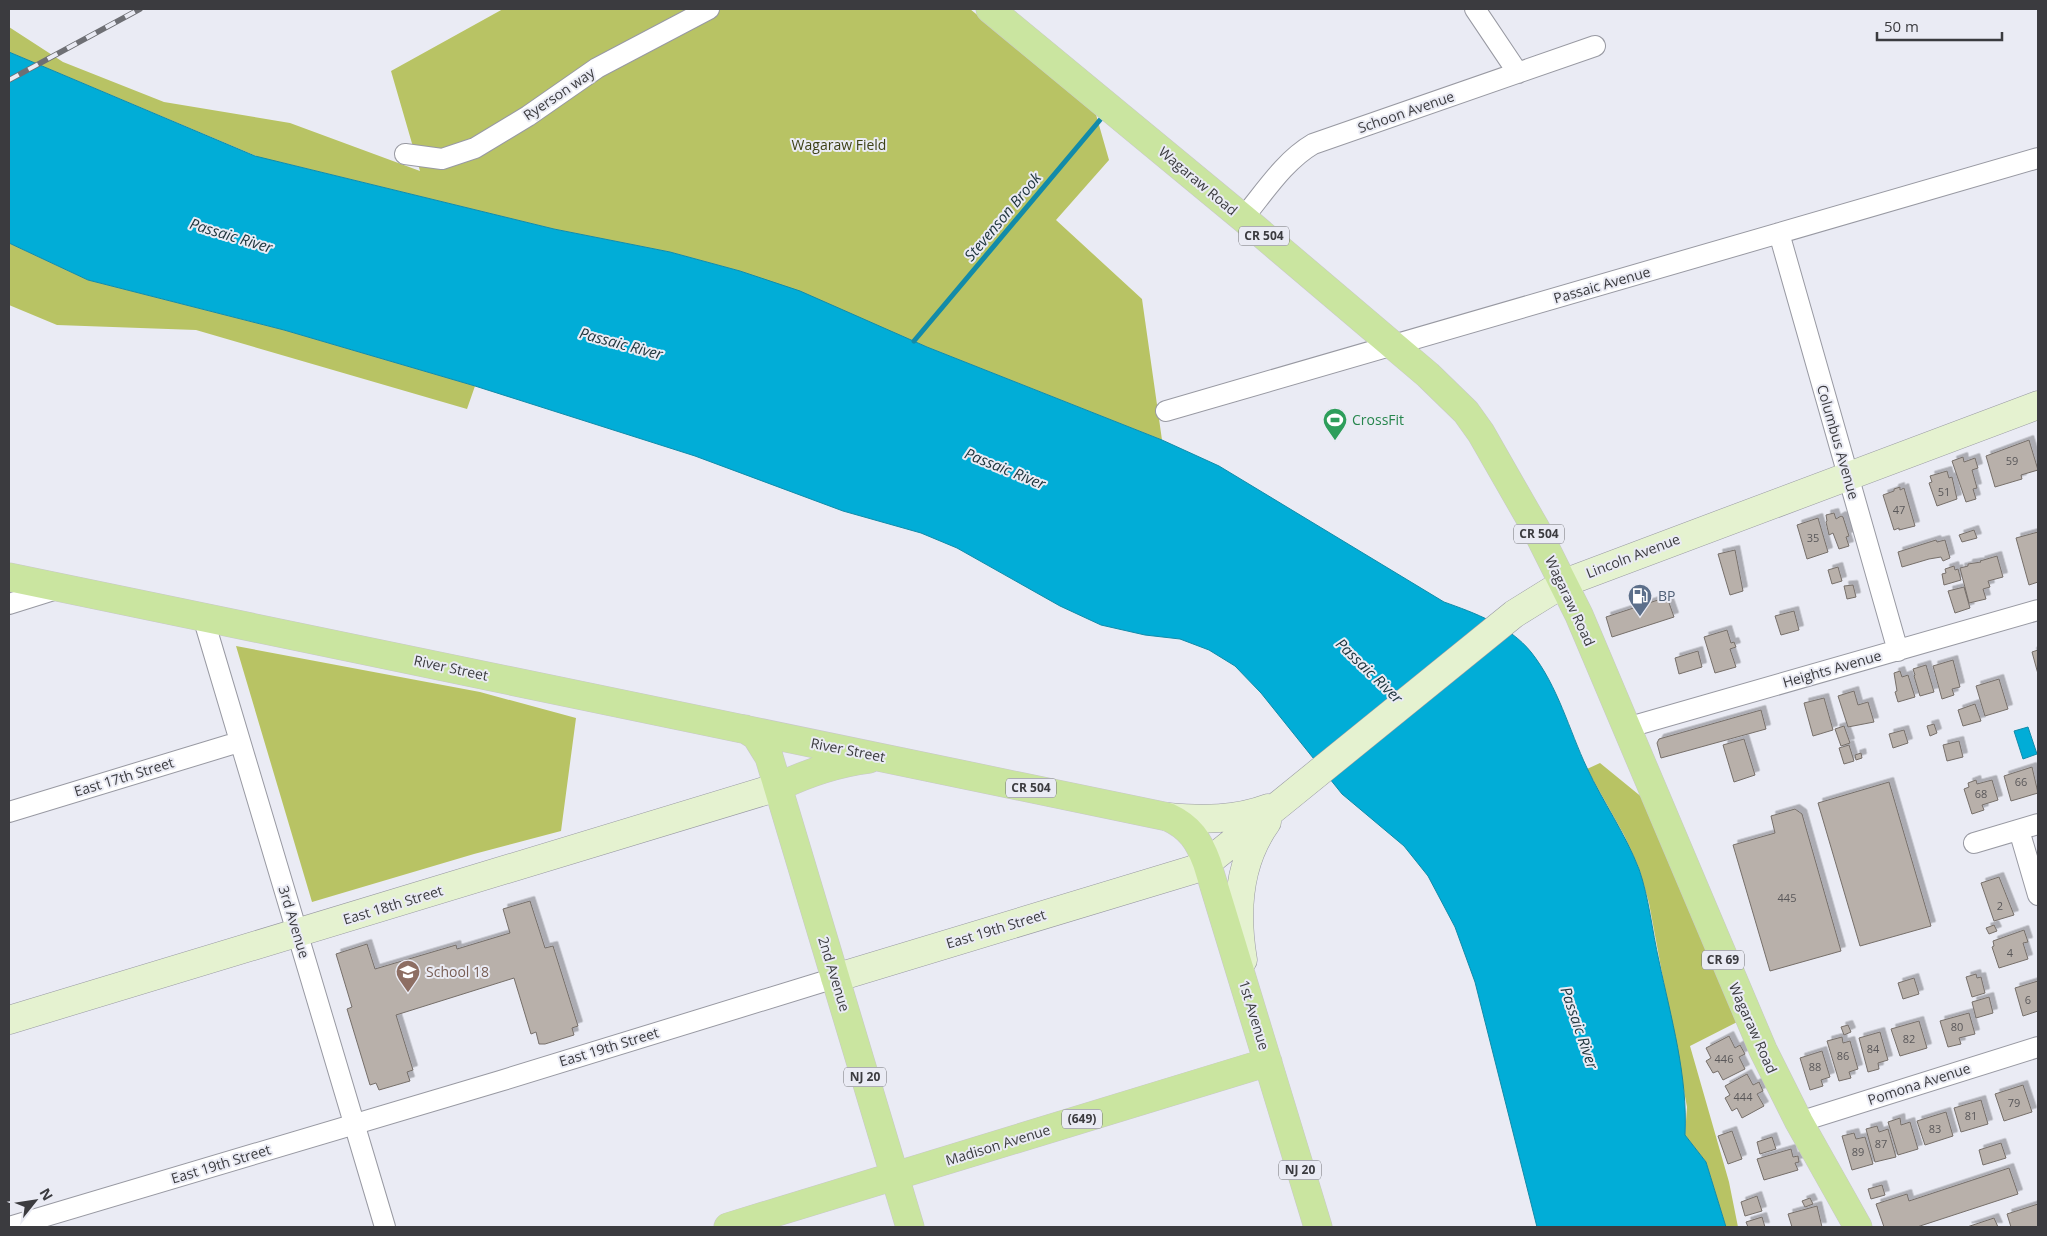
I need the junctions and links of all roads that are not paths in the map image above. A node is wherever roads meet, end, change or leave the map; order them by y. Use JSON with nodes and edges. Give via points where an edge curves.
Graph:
{"nodes":[{"id":1,"x":709,"y":9,"type":"edge"},
{"id":2,"x":990,"y":9,"type":"edge"},
{"id":3,"x":1475,"y":9,"type":"edge"},
{"id":4,"x":1595,"y":46,"type":"dead end"},
{"id":5,"x":1518,"y":73,"type":"junction"},
{"id":6,"x":405,"y":154,"type":"dead end"},
{"id":7,"x":2038,"y":158,"type":"edge"},
{"id":8,"x":1243,"y":218,"type":"junction"},
{"id":9,"x":1779,"y":234,"type":"junction"},
{"id":10,"x":1392,"y":346,"type":"junction"},
{"id":11,"x":2038,"y":405,"type":"edge"},
{"id":12,"x":1166,"y":411,"type":"dead end"},
{"id":13,"x":1848,"y":476,"type":"junction"},
{"id":14,"x":9,"y":577,"type":"edge"},
{"id":15,"x":1564,"y":583,"type":"junction"},
{"id":16,"x":62,"y":588,"type":"junction"},
{"id":17,"x":9,"y":604,"type":"edge"},
{"id":18,"x":2038,"y":610,"type":"edge"},
{"id":19,"x":203,"y":617,"type":"junction"},
{"id":20,"x":1898,"y":651,"type":"junction"},
{"id":21,"x":1626,"y":728,"type":"junction"},
{"id":22,"x":745,"y":729,"type":"junction"},
{"id":23,"x":239,"y":742,"type":"junction"},
{"id":24,"x":894,"y":759,"type":"junction"},
{"id":25,"x":778,"y":787,"type":"junction"},
{"id":26,"x":1282,"y":802,"type":"junction"},
{"id":27,"x":9,"y":812,"type":"edge"},
{"id":28,"x":1168,"y":817,"type":"junction"},
{"id":29,"x":2029,"y":827,"type":"edge"},
{"id":30,"x":1974,"y":843,"type":"dead end"},
{"id":31,"x":1207,"y":863,"type":"junction"},
{"id":32,"x":2038,"y":895,"type":"edge"},
{"id":33,"x":297,"y":934,"type":"junction"},
{"id":34,"x":835,"y":978,"type":"junction"},
{"id":35,"x":1249,"y":999,"type":"junction"},
{"id":36,"x":9,"y":1020,"type":"edge"},
{"id":37,"x":2038,"y":1047,"type":"edge"},
{"id":38,"x":1268,"y":1062,"type":"junction"},
{"id":39,"x":1799,"y":1122,"type":"junction"},
{"id":40,"x":354,"y":1124,"type":"junction"},
{"id":41,"x":895,"y":1177,"type":"junction"},
{"id":42,"x":9,"y":1227,"type":"edge"},
{"id":43,"x":385,"y":1227,"type":"edge"},
{"id":44,"x":728,"y":1227,"type":"edge"},
{"id":45,"x":910,"y":1227,"type":"edge"},
{"id":46,"x":1318,"y":1227,"type":"edge"},
{"id":47,"x":1858,"y":1227,"type":"edge"}],
"edges":[{"from":1,"to":6,"type":"street","name":"Ryerson way","via":[[598,68],[474,148],[442,159]]},
{"from":2,"to":8,"type":"main road","name":"Wagaraw Road","number":"CR 504"},
{"from":3,"to":5,"type":"street"},
{"from":4,"to":5,"type":"street","name":"Schoon Avenue"},
{"from":5,"to":8,"type":"street","name":"Schoon Avenue","via":[[1313,144],[1289,162]]},
{"from":7,"to":9,"type":"street","name":"Passaic Avenue"},
{"from":8,"to":10,"type":"main road","name":"Wagaraw Road","number":"CR 504"},
{"from":9,"to":10,"type":"street","name":"Passaic Avenue"},
{"from":9,"to":13,"type":"street","name":"Columbus Avenue"},
{"from":10,"to":12,"type":"street","name":"Passaic Avenue"},
{"from":10,"to":15,"type":"main road","name":"Wagaraw Road","number":"CR 504","via":[[1448,394],[1481,432]]},
{"from":11,"to":13,"type":"main road","name":"Lincoln Avenue"},
{"from":13,"to":15,"type":"main road","name":"Lincoln Avenue"},
{"from":13,"to":20,"type":"street","name":"Columbus Avenue"},
{"from":14,"to":16,"type":"main road","name":"River Street"},
{"from":15,"to":21,"type":"main road","name":"Wagaraw Road","number":"CR 69"},
{"from":15,"to":26,"type":"main road","name":"Lincoln Avenue","number":"CR 504","via":[[1514,614]]},
{"from":16,"to":17,"type":"street"},
{"from":16,"to":19,"type":"main road","name":"River Street"},
{"from":18,"to":20,"type":"street","name":"Heights Avenue"},
{"from":19,"to":22,"type":"main road","name":"River Street"},
{"from":19,"to":23,"type":"street","name":"3rd Avenue"},
{"from":20,"to":21,"type":"street","name":"Heights Avenue"},
{"from":21,"to":39,"type":"main road","name":"Wagaraw Road","number":"CR 69","via":[[1747,1017]]},
{"from":22,"to":24,"type":"main road","name":"River Street"},
{"from":22,"to":25,"type":"main road","name":"2nd Avenue","via":[[763,745]]},
{"from":23,"to":27,"type":"street","name":"East 17th Street"},
{"from":23,"to":33,"type":"street","name":"3rd Avenue"},
{"from":24,"to":25,"type":"main road","name":"River Street","number":"CR 504","via":[[853,761],[807,774]]},
{"from":24,"to":28,"type":"main road","name":"River Street","number":"CR 504"},
{"from":25,"to":33,"type":"main road","name":"East 18th Street"},
{"from":25,"to":34,"type":"main road","name":"2nd Avenue","number":"NJ 20"},
{"from":26,"to":28,"type":"main road","name":"River Street","number":"CR 504","via":[[1237,817]]},
{"from":26,"to":31,"type":"main road","name":"East 19th Street"},
{"from":26,"to":35,"type":"main road","number":"CR 504","via":[[1255,841],[1241,880],[1239,924]]},
{"from":28,"to":31,"type":"main road","name":"1st Avenue","via":[[1189,828]]},
{"from":29,"to":30,"type":"street"},
{"from":29,"to":32,"type":"street"},
{"from":31,"to":34,"type":"main road","name":"East 19th Street"},
{"from":31,"to":35,"type":"main road","name":"1st Avenue"},
{"from":33,"to":36,"type":"main road","name":"East 18th Street"},
{"from":33,"to":40,"type":"street","name":"3rd Avenue"},
{"from":34,"to":40,"type":"street","name":"East 19th Street"},
{"from":34,"to":41,"type":"main road","name":"2nd Avenue","number":"NJ 20"},
{"from":35,"to":38,"type":"main road","name":"1st Avenue","number":"NJ 20"},
{"from":37,"to":39,"type":"street","name":"Pomona Avenue"},
{"from":38,"to":41,"type":"main road","name":"Madison Avenue","number":"(649)"},
{"from":38,"to":46,"type":"main road","name":"1st Avenue","number":"NJ 20"},
{"from":39,"to":47,"type":"main road","name":"Wagaraw Road","number":"CR 69"},
{"from":40,"to":42,"type":"street","name":"East 19th Street"},
{"from":40,"to":43,"type":"street","name":"3rd Avenue"},
{"from":41,"to":44,"type":"main road","name":"Madison Avenue","number":"(649)"},
{"from":41,"to":45,"type":"main road","name":"2nd Avenue","number":"NJ 20"}]}
